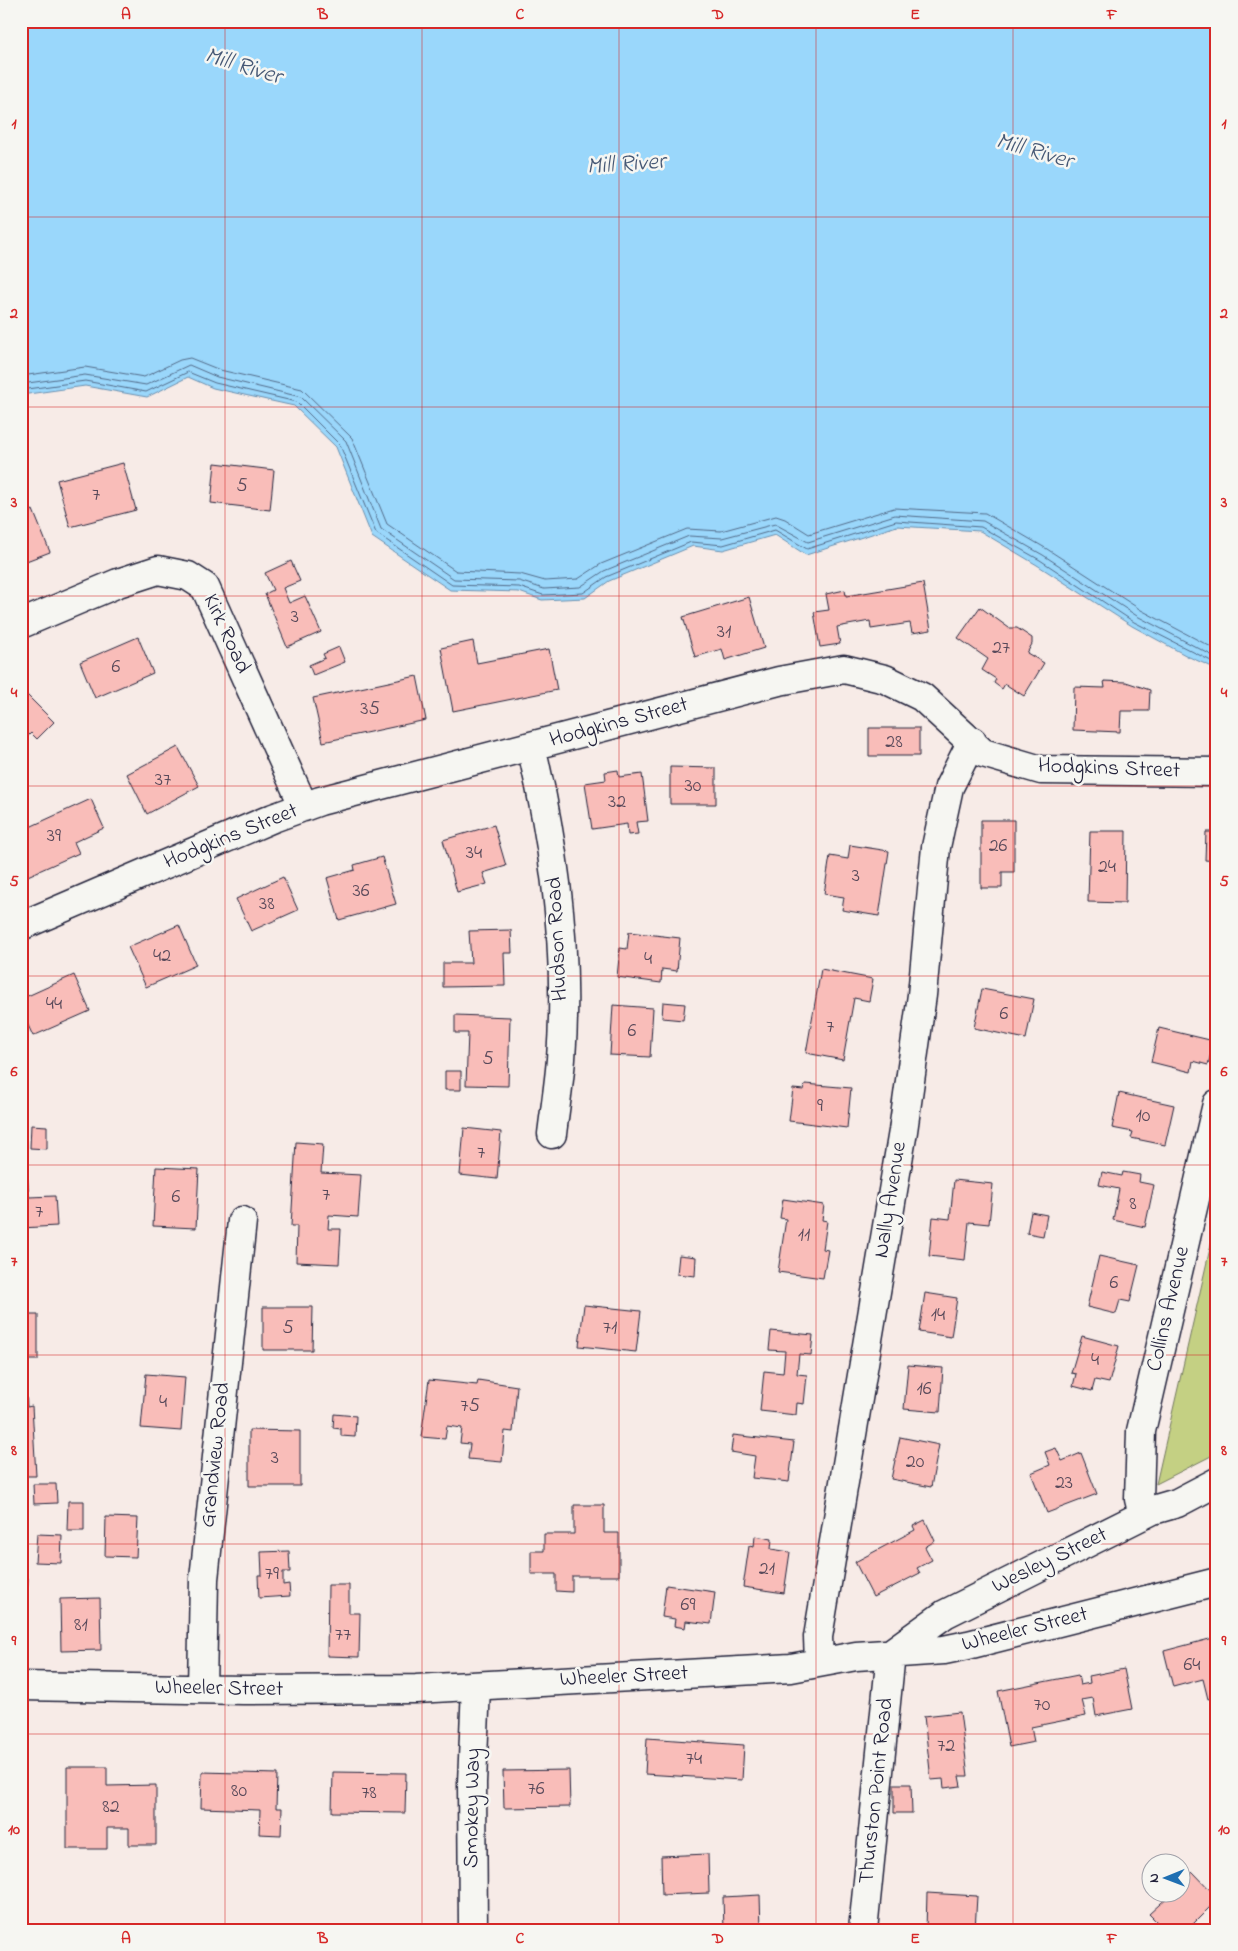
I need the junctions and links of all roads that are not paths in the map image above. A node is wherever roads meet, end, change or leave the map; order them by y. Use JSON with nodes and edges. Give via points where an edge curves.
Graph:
{"nodes":[{"id":1,"x":21,"y":624,"type":"edge"},
{"id":2,"x":972,"y":741,"type":"junction"},
{"id":3,"x":531,"y":746,"type":"junction"},
{"id":4,"x":1217,"y":772,"type":"edge"},
{"id":5,"x":304,"y":807,"type":"junction"},
{"id":6,"x":21,"y":926,"type":"edge"},
{"id":7,"x":1217,"y":1104,"type":"edge"},
{"id":8,"x":552,"y":1134,"type":"dead end"},
{"id":9,"x":242,"y":1221,"type":"dead end"},
{"id":10,"x":1217,"y":1482,"type":"edge"},
{"id":11,"x":1143,"y":1515,"type":"junction"},
{"id":12,"x":1217,"y":1582,"type":"edge"},
{"id":13,"x":891,"y":1653,"type":"junction"},
{"id":14,"x":819,"y":1662,"type":"junction"},
{"id":15,"x":21,"y":1686,"type":"edge"},
{"id":16,"x":476,"y":1686,"type":"junction"},
{"id":17,"x":202,"y":1689,"type":"junction"},
{"id":18,"x":473,"y":1930,"type":"edge"},
{"id":19,"x":862,"y":1930,"type":"edge"}],
"edges":[{"from":1,"to":5,"type":"street","name":"Kirk Road","via":[[118,583],[158,570],[188,576],[205,587]]},
{"from":2,"to":3,"type":"street","name":"Hodgkins Street","via":[[922,697],[885,679],[844,669],[779,681]]},
{"from":2,"to":4,"type":"street","name":"Hodgkins Street","via":[[984,752],[1041,770]]},
{"from":2,"to":14,"type":"street","name":"Nally Avenue","via":[[949,787],[936,847],[922,995],[903,1132],[818,1637]]},
{"from":3,"to":5,"type":"street","name":"Hodgkins Street"},
{"from":3,"to":8,"type":"street","name":"Hudson Road","via":[[542,791],[561,933],[561,1058]]},
{"from":5,"to":6,"type":"street","name":"Hodgkins Street"},
{"from":7,"to":11,"type":"street","name":"Collins Avenue","via":[[1141,1431],[1138,1500]]},
{"from":9,"to":17,"type":"street","name":"Grandview Road","via":[[204,1579]]},
{"from":10,"to":11,"type":"street","name":"Wesley Street","via":[[1177,1504]]},
{"from":11,"to":13,"type":"street","name":"Wesley Street","via":[[945,1614]]},
{"from":12,"to":13,"type":"street","name":"Wheeler Street","via":[[968,1645]]},
{"from":13,"to":14,"type":"street","name":"Wheeler Street"},
{"from":13,"to":19,"type":"street","name":"Thurston Point Road"},
{"from":14,"to":16,"type":"street","name":"Wheeler Street","via":[[791,1668]]},
{"from":15,"to":17,"type":"street","name":"Wheeler Street"},
{"from":16,"to":17,"type":"street","name":"Wheeler Street"},
{"from":16,"to":18,"type":"street","name":"Smokey Way","via":[[472,1784]]}]}
